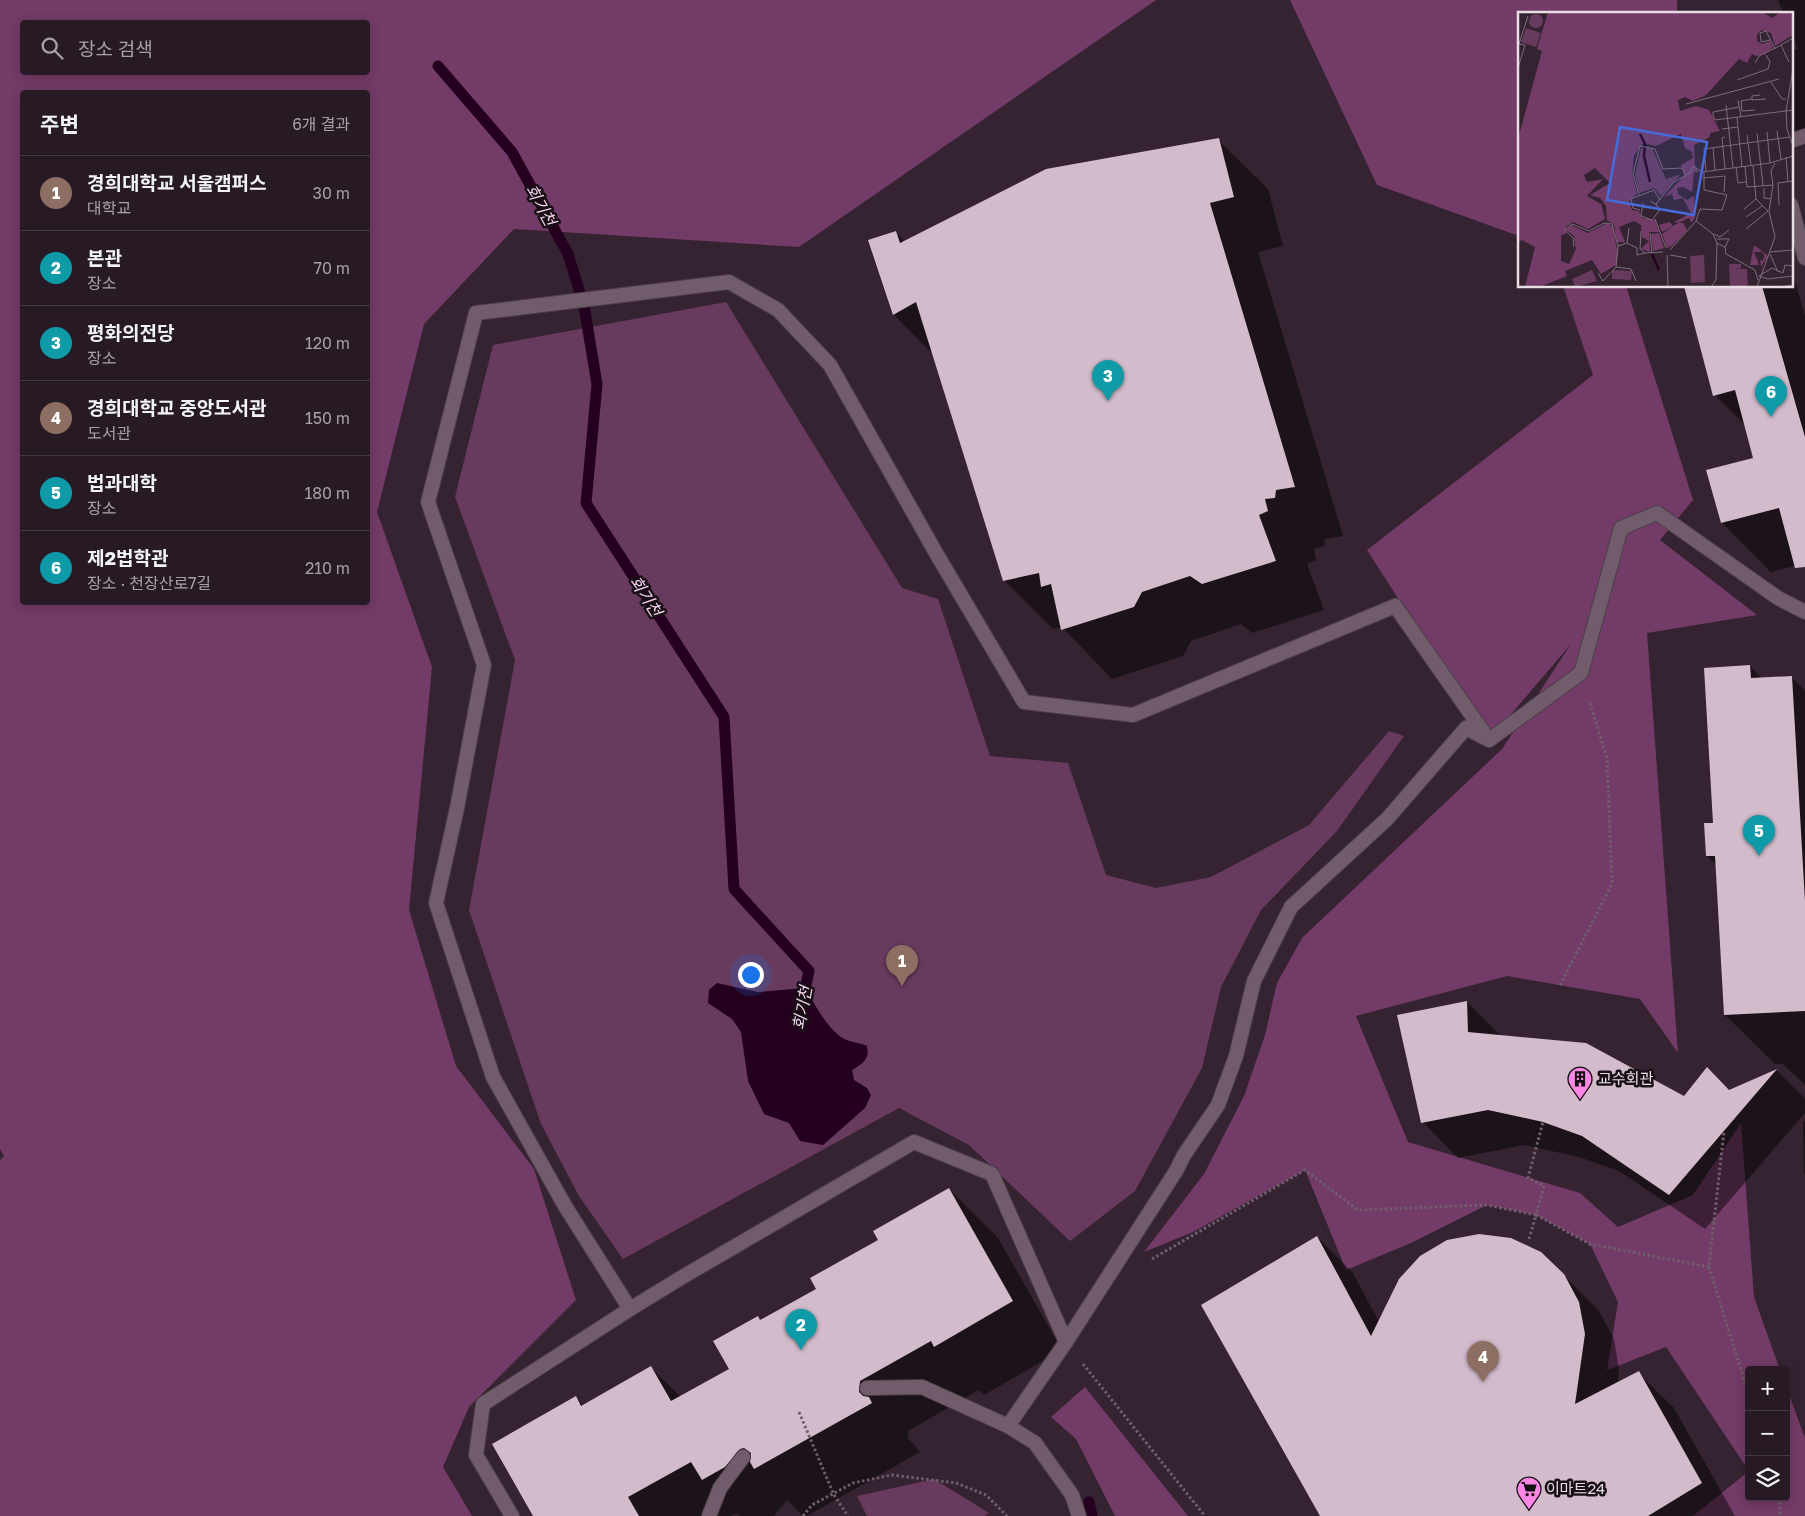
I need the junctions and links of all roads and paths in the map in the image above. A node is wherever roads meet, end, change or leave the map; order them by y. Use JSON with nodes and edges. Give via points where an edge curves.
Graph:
{"nodes":[{"id":1,"x":1805,"y":136,"type":"edge"},
{"id":2,"x":1792,"y":141,"type":"edge"},
{"id":3,"x":1792,"y":209,"type":"edge"},
{"id":4,"x":1805,"y":258,"type":"edge"},
{"id":5,"x":1805,"y":612,"type":"edge"},
{"id":6,"x":1581,"y":673,"type":"junction"},
{"id":7,"x":1489,"y":740,"type":"junction"},
{"id":8,"x":1560,"y":985,"type":"dead end"},
{"id":9,"x":1543,"y":1122,"type":"dead end"},
{"id":10,"x":1724,"y":1131,"type":"dead end"},
{"id":11,"x":1536,"y":1215,"type":"junction"},
{"id":12,"x":1529,"y":1239,"type":"dead end"},
{"id":13,"x":1144,"y":1264,"type":"dead end"},
{"id":14,"x":1709,"y":1267,"type":"junction"},
{"id":15,"x":630,"y":1309,"type":"junction"},
{"id":16,"x":1066,"y":1342,"type":"junction"},
{"id":17,"x":1745,"y":1383,"type":"edge"},
{"id":18,"x":868,"y":1388,"type":"dead end"},
{"id":19,"x":799,"y":1412,"type":"dead end"},
{"id":20,"x":1008,"y":1426,"type":"junction"},
{"id":21,"x":743,"y":1457,"type":"dead end"},
{"id":22,"x":834,"y":1494,"type":"junction"},
{"id":23,"x":1779,"y":1501,"type":"edge"},
{"id":24,"x":512,"y":1516,"type":"edge"},
{"id":25,"x":709,"y":1516,"type":"edge"},
{"id":26,"x":803,"y":1516,"type":"edge"},
{"id":27,"x":848,"y":1516,"type":"edge"},
{"id":28,"x":1007,"y":1516,"type":"edge"},
{"id":29,"x":1079,"y":1516,"type":"edge"},
{"id":30,"x":1205,"y":1516,"type":"edge"},
{"id":31,"x":1780,"y":1516,"type":"edge"}],
"edges":[{"from":1,"to":2,"type":"street"},
{"from":3,"to":4,"type":"street"},
{"from":5,"to":6,"type":"street","via":[[1778,598],[1657,513],[1621,528]]},
{"from":6,"to":7,"type":"street"},
{"from":6,"to":8,"type":"path","via":[[1607,758],[1612,884]]},
{"from":7,"to":15,"type":"street","via":[[1396,606],[1133,716],[1024,702],[830,365],[778,310],[729,282],[476,313],[428,502],[484,665],[436,903],[493,1077],[565,1206]]},
{"from":7,"to":16,"type":"street","via":[[1466,728],[1386,819],[1291,907],[1254,981],[1236,1056],[1218,1105]]},
{"from":9,"to":11,"type":"path","via":[[1528,1178],[1544,1186]]},
{"from":10,"to":14,"type":"path"},
{"from":11,"to":12,"type":"path"},
{"from":11,"to":13,"type":"path","via":[[1487,1205],[1358,1210],[1305,1170]]},
{"from":11,"to":14,"type":"path","via":[[1590,1244]]},
{"from":14,"to":17,"type":"path"},
{"from":15,"to":16,"type":"street","via":[[914,1142],[992,1174]]},
{"from":15,"to":24,"type":"street","via":[[483,1404],[476,1455]]},
{"from":16,"to":20,"type":"street"},
{"from":16,"to":30,"type":"path"},
{"from":18,"to":20,"type":"street","via":[[922,1388]]},
{"from":19,"to":22,"type":"path"},
{"from":20,"to":29,"type":"street","via":[[1035,1443],[1072,1495]]},
{"from":21,"to":25,"type":"street","via":[[720,1488]]},
{"from":22,"to":26,"type":"path","via":[[812,1505]]},
{"from":22,"to":27,"type":"path"},
{"from":22,"to":28,"type":"path","via":[[853,1483],[892,1475],[934,1479],[956,1482],[986,1495]]},
{"from":23,"to":31,"type":"path"}]}
